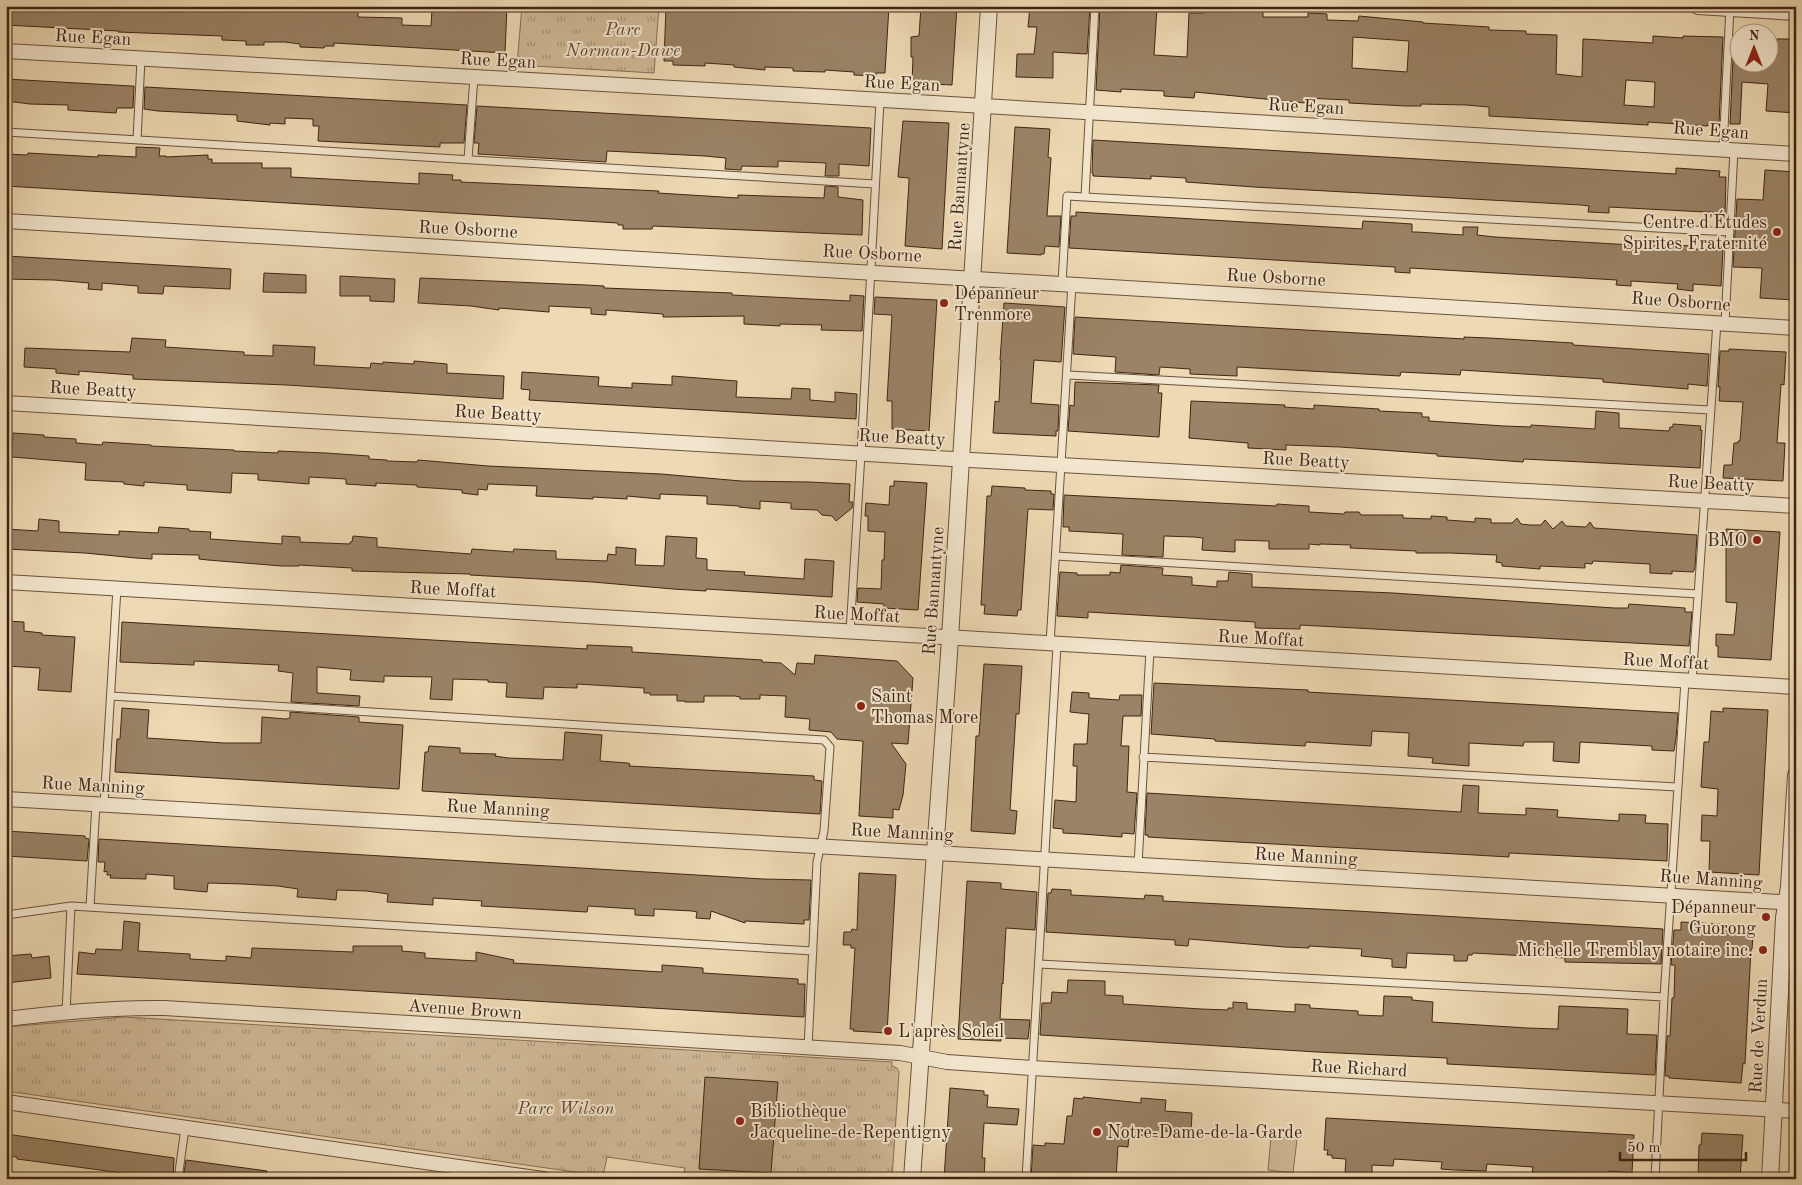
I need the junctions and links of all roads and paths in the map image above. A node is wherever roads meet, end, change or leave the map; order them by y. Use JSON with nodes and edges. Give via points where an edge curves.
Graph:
{"nodes":[{"id":1,"x":988,"y":6,"type":"edge"},
{"id":2,"x":1094,"y":6,"type":"edge"},
{"id":3,"x":1698,"y":6,"type":"edge"},
{"id":4,"x":1730,"y":7,"type":"edge"},
{"id":5,"x":1796,"y":12,"type":"edge"},
{"id":6,"x":6,"y":51,"type":"edge"},
{"id":7,"x":141,"y":59,"type":"junction"},
{"id":8,"x":474,"y":77,"type":"junction"},
{"id":9,"x":880,"y":101,"type":"junction"},
{"id":10,"x":984,"y":106,"type":"junction"},
{"id":11,"x":1090,"y":113,"type":"junction"},
{"id":12,"x":6,"y":132,"type":"edge"},
{"id":13,"x":137,"y":140,"type":"junction"},
{"id":14,"x":1728,"y":150,"type":"junction"},
{"id":15,"x":1796,"y":154,"type":"edge"},
{"id":16,"x":468,"y":159,"type":"junction"},
{"id":17,"x":876,"y":184,"type":"junction"},
{"id":18,"x":1085,"y":197,"type":"junction"},
{"id":19,"x":6,"y":221,"type":"edge"},
{"id":20,"x":1730,"y":232,"type":"junction"},
{"id":21,"x":871,"y":272,"type":"junction"},
{"id":22,"x":973,"y":278,"type":"junction"},
{"id":23,"x":1067,"y":283,"type":"junction"},
{"id":24,"x":1721,"y":322,"type":"junction"},
{"id":25,"x":1796,"y":328,"type":"edge"},
{"id":26,"x":1068,"y":375,"type":"junction"},
{"id":27,"x":6,"y":403,"type":"edge"},
{"id":28,"x":1710,"y":410,"type":"junction"},
{"id":29,"x":861,"y":454,"type":"junction"},
{"id":30,"x":962,"y":460,"type":"junction"},
{"id":31,"x":1062,"y":465,"type":"junction"},
{"id":32,"x":1704,"y":501,"type":"junction"},
{"id":33,"x":1796,"y":506,"type":"edge"},
{"id":34,"x":1056,"y":556,"type":"junction"},
{"id":35,"x":6,"y":582,"type":"edge"},
{"id":36,"x":117,"y":588,"type":"junction"},
{"id":37,"x":1698,"y":594,"type":"junction"},
{"id":38,"x":850,"y":632,"type":"junction"},
{"id":39,"x":950,"y":638,"type":"junction"},
{"id":40,"x":1054,"y":645,"type":"junction"},
{"id":41,"x":1150,"y":650,"type":"junction"},
{"id":42,"x":1689,"y":682,"type":"junction"},
{"id":43,"x":1796,"y":687,"type":"edge"},
{"id":44,"x":110,"y":696,"type":"junction"},
{"id":45,"x":1143,"y":757,"type":"junction"},
{"id":46,"x":1796,"y":775,"type":"edge"},
{"id":47,"x":1677,"y":787,"type":"junction"},
{"id":48,"x":6,"y":798,"type":"edge"},
{"id":49,"x":100,"y":804,"type":"junction"},
{"id":50,"x":821,"y":846,"type":"junction"},
{"id":51,"x":936,"y":854,"type":"junction"},
{"id":52,"x":1045,"y":859,"type":"junction"},
{"id":53,"x":1138,"y":865,"type":"junction"},
{"id":54,"x":1672,"y":895,"type":"junction"},
{"id":55,"x":1791,"y":903,"type":"edge"},
{"id":56,"x":71,"y":906,"type":"junction"},
{"id":57,"x":90,"y":907,"type":"junction"},
{"id":58,"x":6,"y":915,"type":"edge"},
{"id":59,"x":813,"y":950,"type":"junction"},
{"id":60,"x":1039,"y":964,"type":"junction"},
{"id":61,"x":1664,"y":997,"type":"junction"},
{"id":62,"x":66,"y":1013,"type":"junction"},
{"id":63,"x":6,"y":1019,"type":"edge"},
{"id":64,"x":808,"y":1049,"type":"junction"},
{"id":65,"x":920,"y":1057,"type":"junction"},
{"id":66,"x":1032,"y":1068,"type":"junction"},
{"id":67,"x":6,"y":1102,"type":"edge"},
{"id":68,"x":1658,"y":1104,"type":"junction"},
{"id":69,"x":1774,"y":1110,"type":"junction"},
{"id":70,"x":1796,"y":1112,"type":"edge"},
{"id":71,"x":185,"y":1128,"type":"junction"},
{"id":72,"x":178,"y":1179,"type":"edge"},
{"id":73,"x":543,"y":1179,"type":"edge"},
{"id":74,"x":912,"y":1179,"type":"edge"},
{"id":75,"x":1026,"y":1179,"type":"edge"},
{"id":76,"x":1655,"y":1179,"type":"edge"},
{"id":77,"x":1770,"y":1179,"type":"edge"}],
"edges":[{"from":1,"to":10,"type":"street","name":"Rue Bannantyne"},
{"from":2,"to":11,"type":"lane"},
{"from":3,"to":4,"type":"street"},
{"from":4,"to":5,"type":"street"},
{"from":4,"to":14,"type":"lane"},
{"from":6,"to":7,"type":"street","name":"Rue Egan"},
{"from":7,"to":8,"type":"street","name":"Rue Egan"},
{"from":7,"to":13,"type":"lane"},
{"from":8,"to":9,"type":"street","name":"Rue Egan"},
{"from":8,"to":16,"type":"lane"},
{"from":9,"to":10,"type":"street","name":"Rue Egan"},
{"from":9,"to":17,"type":"lane"},
{"from":10,"to":11,"type":"street","name":"Rue Egan"},
{"from":10,"to":22,"type":"street","name":"Rue Bannantyne"},
{"from":11,"to":14,"type":"street","name":"Rue Egan"},
{"from":11,"to":18,"type":"lane"},
{"from":12,"to":13,"type":"lane"},
{"from":13,"to":16,"type":"lane"},
{"from":14,"to":15,"type":"street","name":"Rue Egan"},
{"from":14,"to":20,"type":"lane"},
{"from":16,"to":17,"type":"lane"},
{"from":17,"to":21,"type":"lane"},
{"from":18,"to":20,"type":"lane"},
{"from":18,"to":23,"type":"lane","via":[[1067,196]]},
{"from":19,"to":21,"type":"street","name":"Rue Osborne"},
{"from":20,"to":24,"type":"lane"},
{"from":21,"to":22,"type":"street","name":"Rue Osborne"},
{"from":21,"to":29,"type":"lane"},
{"from":22,"to":23,"type":"street","name":"Rue Osborne"},
{"from":22,"to":30,"type":"street","name":"Rue Bannantyne"},
{"from":23,"to":24,"type":"street","name":"Rue Osborne"},
{"from":23,"to":26,"type":"lane"},
{"from":24,"to":25,"type":"street","name":"Rue Osborne"},
{"from":24,"to":28,"type":"lane"},
{"from":26,"to":28,"type":"lane"},
{"from":26,"to":31,"type":"lane"},
{"from":27,"to":29,"type":"street","name":"Rue Beatty"},
{"from":28,"to":32,"type":"lane"},
{"from":29,"to":30,"type":"street","name":"Rue Beatty"},
{"from":29,"to":38,"type":"lane"},
{"from":30,"to":31,"type":"street","name":"Rue Beatty"},
{"from":30,"to":39,"type":"street","name":"Rue Bannantyne"},
{"from":31,"to":32,"type":"street","name":"Rue Beatty"},
{"from":31,"to":34,"type":"lane"},
{"from":32,"to":33,"type":"street","name":"Rue Beatty"},
{"from":32,"to":37,"type":"lane"},
{"from":34,"to":37,"type":"lane"},
{"from":34,"to":40,"type":"lane"},
{"from":35,"to":36,"type":"street","name":"Rue Moffat"},
{"from":36,"to":38,"type":"street","name":"Rue Moffat"},
{"from":36,"to":44,"type":"lane"},
{"from":37,"to":42,"type":"lane"},
{"from":38,"to":39,"type":"street","name":"Rue Moffat"},
{"from":39,"to":40,"type":"street","name":"Rue Moffat"},
{"from":39,"to":51,"type":"street","name":"Rue Bannantyne"},
{"from":40,"to":41,"type":"street","name":"Rue Moffat"},
{"from":40,"to":52,"type":"lane"},
{"from":41,"to":42,"type":"street","name":"Rue Moffat"},
{"from":41,"to":45,"type":"lane"},
{"from":42,"to":43,"type":"street","name":"Rue Moffat"},
{"from":42,"to":47,"type":"lane"},
{"from":44,"to":49,"type":"lane"},
{"from":44,"to":50,"type":"lane","via":[[824,740],[830,747]]},
{"from":45,"to":47,"type":"lane"},
{"from":45,"to":53,"type":"lane"},
{"from":46,"to":55,"type":"street","name":"Rue de Verdun"},
{"from":47,"to":54,"type":"lane"},
{"from":48,"to":49,"type":"street","name":"Rue Manning"},
{"from":49,"to":50,"type":"street","name":"Rue Manning"},
{"from":49,"to":57,"type":"lane"},
{"from":50,"to":51,"type":"street","name":"Rue Manning"},
{"from":50,"to":59,"type":"lane","via":[[817,862]]},
{"from":51,"to":52,"type":"street","name":"Rue Manning"},
{"from":51,"to":65,"type":"street","name":"Rue Bannantyne"},
{"from":52,"to":53,"type":"street","name":"Rue Manning"},
{"from":52,"to":60,"type":"lane"},
{"from":53,"to":54,"type":"street","name":"Rue Manning"},
{"from":54,"to":55,"type":"street","name":"Rue Manning"},
{"from":54,"to":61,"type":"lane"},
{"from":55,"to":69,"type":"street","name":"Rue de Verdun","via":[[1784,918]]},
{"from":56,"to":57,"type":"lane"},
{"from":56,"to":58,"type":"lane"},
{"from":56,"to":62,"type":"lane"},
{"from":57,"to":59,"type":"lane"},
{"from":59,"to":64,"type":"lane"},
{"from":60,"to":61,"type":"lane"},
{"from":60,"to":66,"type":"lane"},
{"from":61,"to":68,"type":"lane"},
{"from":62,"to":63,"type":"street","name":"Avenue Brown"},
{"from":62,"to":64,"type":"street","name":"Avenue Brown","via":[[164,1008]]},
{"from":64,"to":65,"type":"street","name":"Avenue Brown","via":[[900,1053]]},
{"from":65,"to":66,"type":"street","name":"Rue Richard"},
{"from":65,"to":74,"type":"street","name":"Rue Bannantyne"},
{"from":66,"to":68,"type":"street","name":"Rue Richard"},
{"from":66,"to":75,"type":"lane"},
{"from":67,"to":71,"type":"street"},
{"from":68,"to":69,"type":"street","name":"Rue Richard"},
{"from":68,"to":76,"type":"lane"},
{"from":69,"to":70,"type":"street","name":"Rue Richard"},
{"from":69,"to":77,"type":"street","name":"Rue de Verdun"},
{"from":71,"to":72,"type":"lane"},
{"from":71,"to":73,"type":"street"}]}
